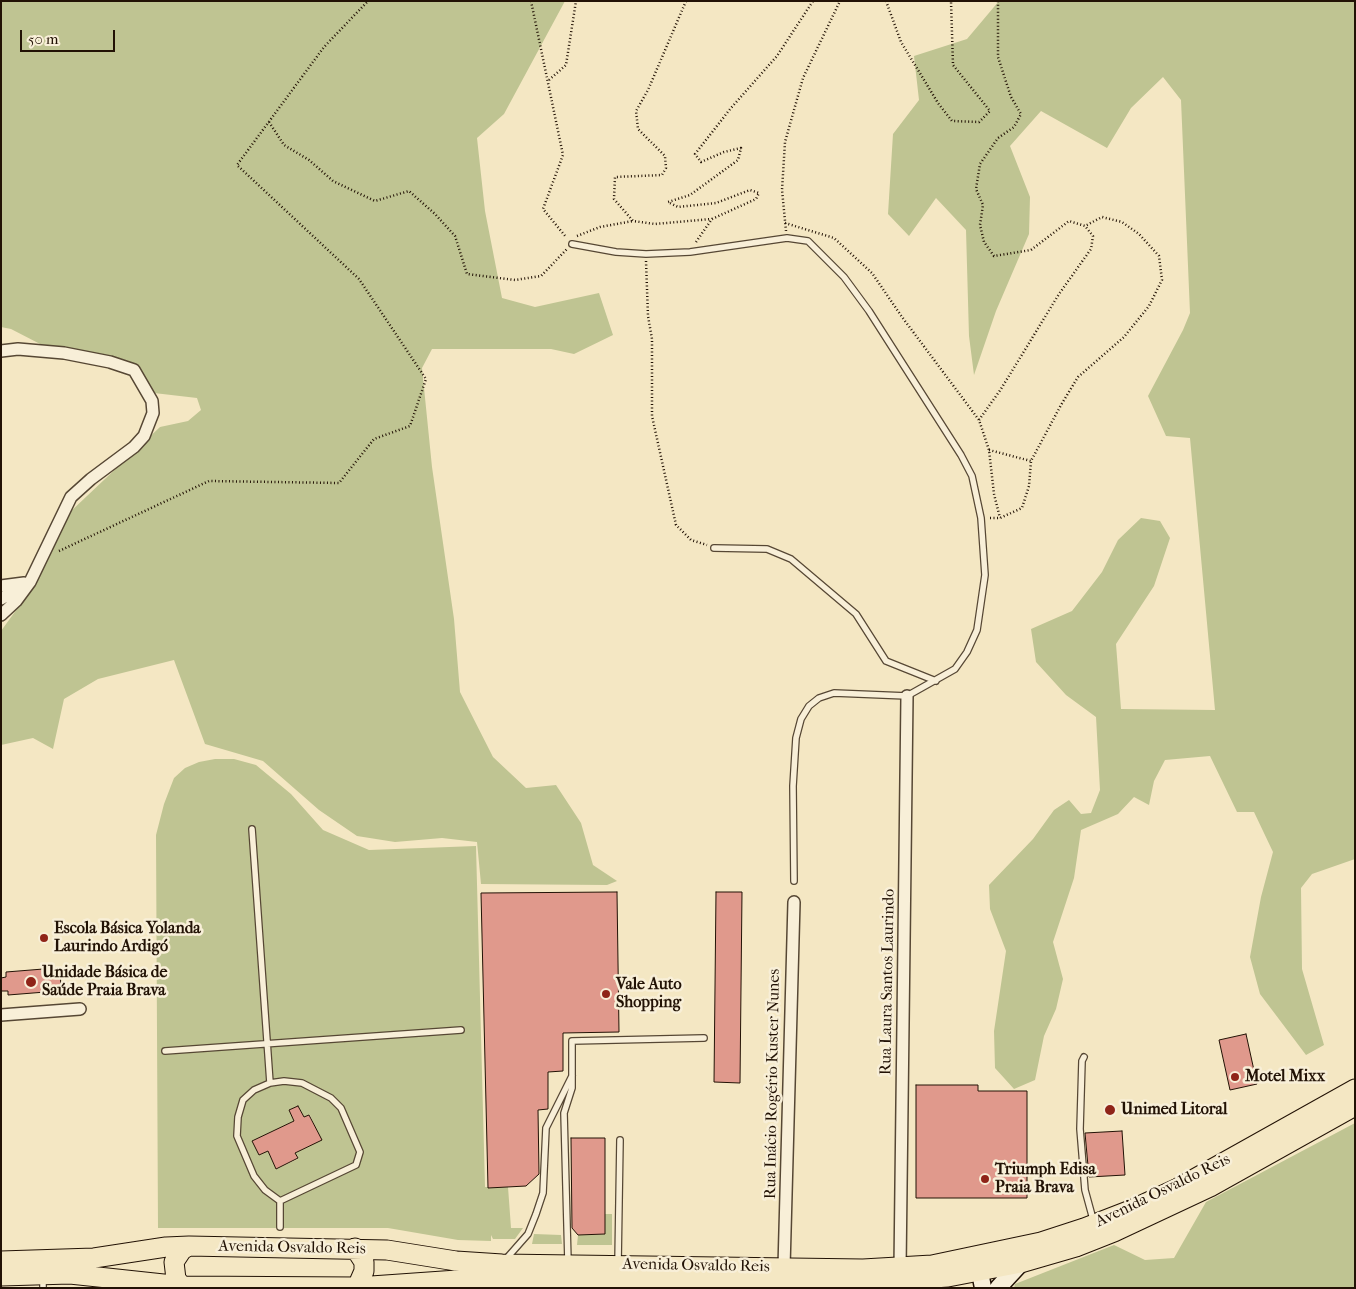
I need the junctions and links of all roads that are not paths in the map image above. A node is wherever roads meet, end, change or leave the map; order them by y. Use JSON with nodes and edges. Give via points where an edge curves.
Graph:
{"nodes":[{"id":1,"x":572,"y":244,"type":"road end"},
{"id":2,"x":1,"y":351,"type":"edge"},
{"id":3,"x":714,"y":548,"type":"road end"},
{"id":4,"x":30,"y":582,"type":"junction"},
{"id":5,"x":1,"y":586,"type":"edge"},
{"id":6,"x":1,"y":598,"type":"edge"},
{"id":7,"x":1,"y":614,"type":"edge"},
{"id":8,"x":936,"y":681,"type":"junction"},
{"id":9,"x":907,"y":696,"type":"junction"},
{"id":10,"x":252,"y":829,"type":"dead end"},
{"id":11,"x":794,"y":881,"type":"dead end"},
{"id":12,"x":794,"y":902,"type":"dead end"},
{"id":13,"x":80,"y":1009,"type":"dead end"},
{"id":14,"x":1,"y":1015,"type":"edge"},
{"id":15,"x":461,"y":1030,"type":"dead end"},
{"id":16,"x":704,"y":1038,"type":"dead end"},
{"id":17,"x":267,"y":1044,"type":"junction"},
{"id":18,"x":165,"y":1051,"type":"dead end"},
{"id":19,"x":1084,"y":1057,"type":"dead end"},
{"id":20,"x":573,"y":1074,"type":"junction"},
{"id":21,"x":270,"y":1083,"type":"junction"},
{"id":22,"x":1355,"y":1089,"type":"edge"},
{"id":23,"x":557,"y":1105,"type":"junction"},
{"id":24,"x":567,"y":1106,"type":"junction"},
{"id":25,"x":1355,"y":1106,"type":"edge"},
{"id":26,"x":620,"y":1140,"type":"dead end"},
{"id":27,"x":280,"y":1201,"type":"junction"},
{"id":28,"x":1094,"y":1224,"type":"junction"},
{"id":29,"x":280,"y":1227,"type":"dead end"},
{"id":30,"x":189,"y":1246,"type":"junction"},
{"id":31,"x":355,"y":1248,"type":"junction"},
{"id":32,"x":1,"y":1261,"type":"edge"},
{"id":33,"x":1021,"y":1263,"type":"junction"},
{"id":34,"x":502,"y":1264,"type":"junction"},
{"id":35,"x":568,"y":1264,"type":"junction"},
{"id":36,"x":618,"y":1265,"type":"junction"},
{"id":37,"x":784,"y":1267,"type":"junction"},
{"id":38,"x":900,"y":1268,"type":"junction"},
{"id":39,"x":978,"y":1272,"type":"edge"},
{"id":40,"x":1,"y":1276,"type":"edge"},
{"id":41,"x":43,"y":1281,"type":"edge"},
{"id":42,"x":953,"y":1282,"type":"edge"},
{"id":43,"x":182,"y":1286,"type":"junction"},
{"id":44,"x":278,"y":1287,"type":"edge"},
{"id":45,"x":357,"y":1287,"type":"edge"},
{"id":46,"x":998,"y":1288,"type":"edge"}],
"edges":[{"from":1,"to":8,"type":"lane","via":[[646,254],[690,252],[800,238],[812,245],[844,277],[961,454],[972,476],[981,518],[985,575],[977,630],[955,669]]},
{"from":2,"to":4,"type":"street","via":[[46,351],[110,362],[134,370],[152,401],[153,413],[144,436],[71,497]]},
{"from":3,"to":8,"type":"lane","via":[[767,549],[791,559],[856,614],[886,661]]},
{"from":4,"to":5,"type":"street"},
{"from":4,"to":6,"type":"street"},
{"from":4,"to":7,"type":"street"},
{"from":8,"to":9,"type":"lane"},
{"from":9,"to":11,"type":"lane","via":[[834,693],[818,698],[801,719],[796,738],[793,786]]},
{"from":9,"to":38,"type":"street","name":"Rua Laura Santos Laurindo"},
{"from":10,"to":17,"type":"lane"},
{"from":12,"to":37,"type":"street","name":"Rua Inácio Rogério Kuster Nunes"},
{"from":13,"to":14,"type":"street"},
{"from":15,"to":17,"type":"lane"},
{"from":16,"to":20,"type":"lane","via":[[572,1041]]},
{"from":17,"to":18,"type":"lane"},
{"from":17,"to":21,"type":"lane"},
{"from":19,"to":28,"type":"lane","via":[[1080,1129],[1085,1190]]},
{"from":20,"to":23,"type":"lane"},
{"from":20,"to":24,"type":"lane"},
{"from":21,"to":27,"type":"lane","via":[[254,1090],[243,1100],[237,1136],[254,1176]]},
{"from":21,"to":27,"type":"lane","via":[[302,1083],[331,1098],[341,1108],[360,1152],[356,1166]]},
{"from":22,"to":28,"type":"main road","name":"Avenida Osvaldo Reis","via":[[1178,1188]]},
{"from":23,"to":24,"type":"lane"},
{"from":23,"to":34,"type":"lane","via":[[546,1128],[543,1193],[536,1214],[528,1234]]},
{"from":24,"to":35,"type":"lane","via":[[564,1113]]},
{"from":25,"to":33,"type":"main road","name":"Avenida Osvaldo Reis","via":[[1210,1188],[1150,1217],[1076,1247]]},
{"from":26,"to":36,"type":"lane"},
{"from":27,"to":29,"type":"lane"},
{"from":28,"to":39,"type":"main road","name":"Avenida Osvaldo Reis","via":[[1041,1242]]},
{"from":30,"to":31,"type":"main road","name":"Avenida Osvaldo Reis"},
{"from":30,"to":32,"type":"main road","name":"Avenida Osvaldo Reis","via":[[94,1258]]},
{"from":30,"to":43,"type":"main road","via":[[174,1262],[176,1279]]},
{"from":31,"to":34,"type":"main road","name":"Avenida Osvaldo Reis"},
{"from":31,"to":45,"type":"main road","via":[[364,1262]]},
{"from":33,"to":39,"type":"main road","name":"Avenida Osvaldo Reis"},
{"from":33,"to":46,"type":"main road"},
{"from":34,"to":35,"type":"main road","name":"Avenida Osvaldo Reis"},
{"from":35,"to":36,"type":"main road","name":"Avenida Osvaldo Reis"},
{"from":36,"to":37,"type":"main road","name":"Avenida Osvaldo Reis"},
{"from":37,"to":38,"type":"main road","name":"Avenida Osvaldo Reis"},
{"from":38,"to":39,"type":"main road","name":"Avenida Osvaldo Reis","via":[[932,1265]]},
{"from":39,"to":42,"type":"main road","name":"Avenida Osvaldo Reis"},
{"from":40,"to":41,"type":"main road","name":"Avenida Osvaldo Reis"},
{"from":41,"to":43,"type":"main road","name":"Avenida Osvaldo Reis","via":[[96,1276]]},
{"from":42,"to":45,"type":"main road","name":"Avenida Osvaldo Reis","via":[[486,1278]]},
{"from":43,"to":44,"type":"main road","name":"Avenida Osvaldo Reis"},
{"from":44,"to":45,"type":"main road","name":"Avenida Osvaldo Reis"}]}
